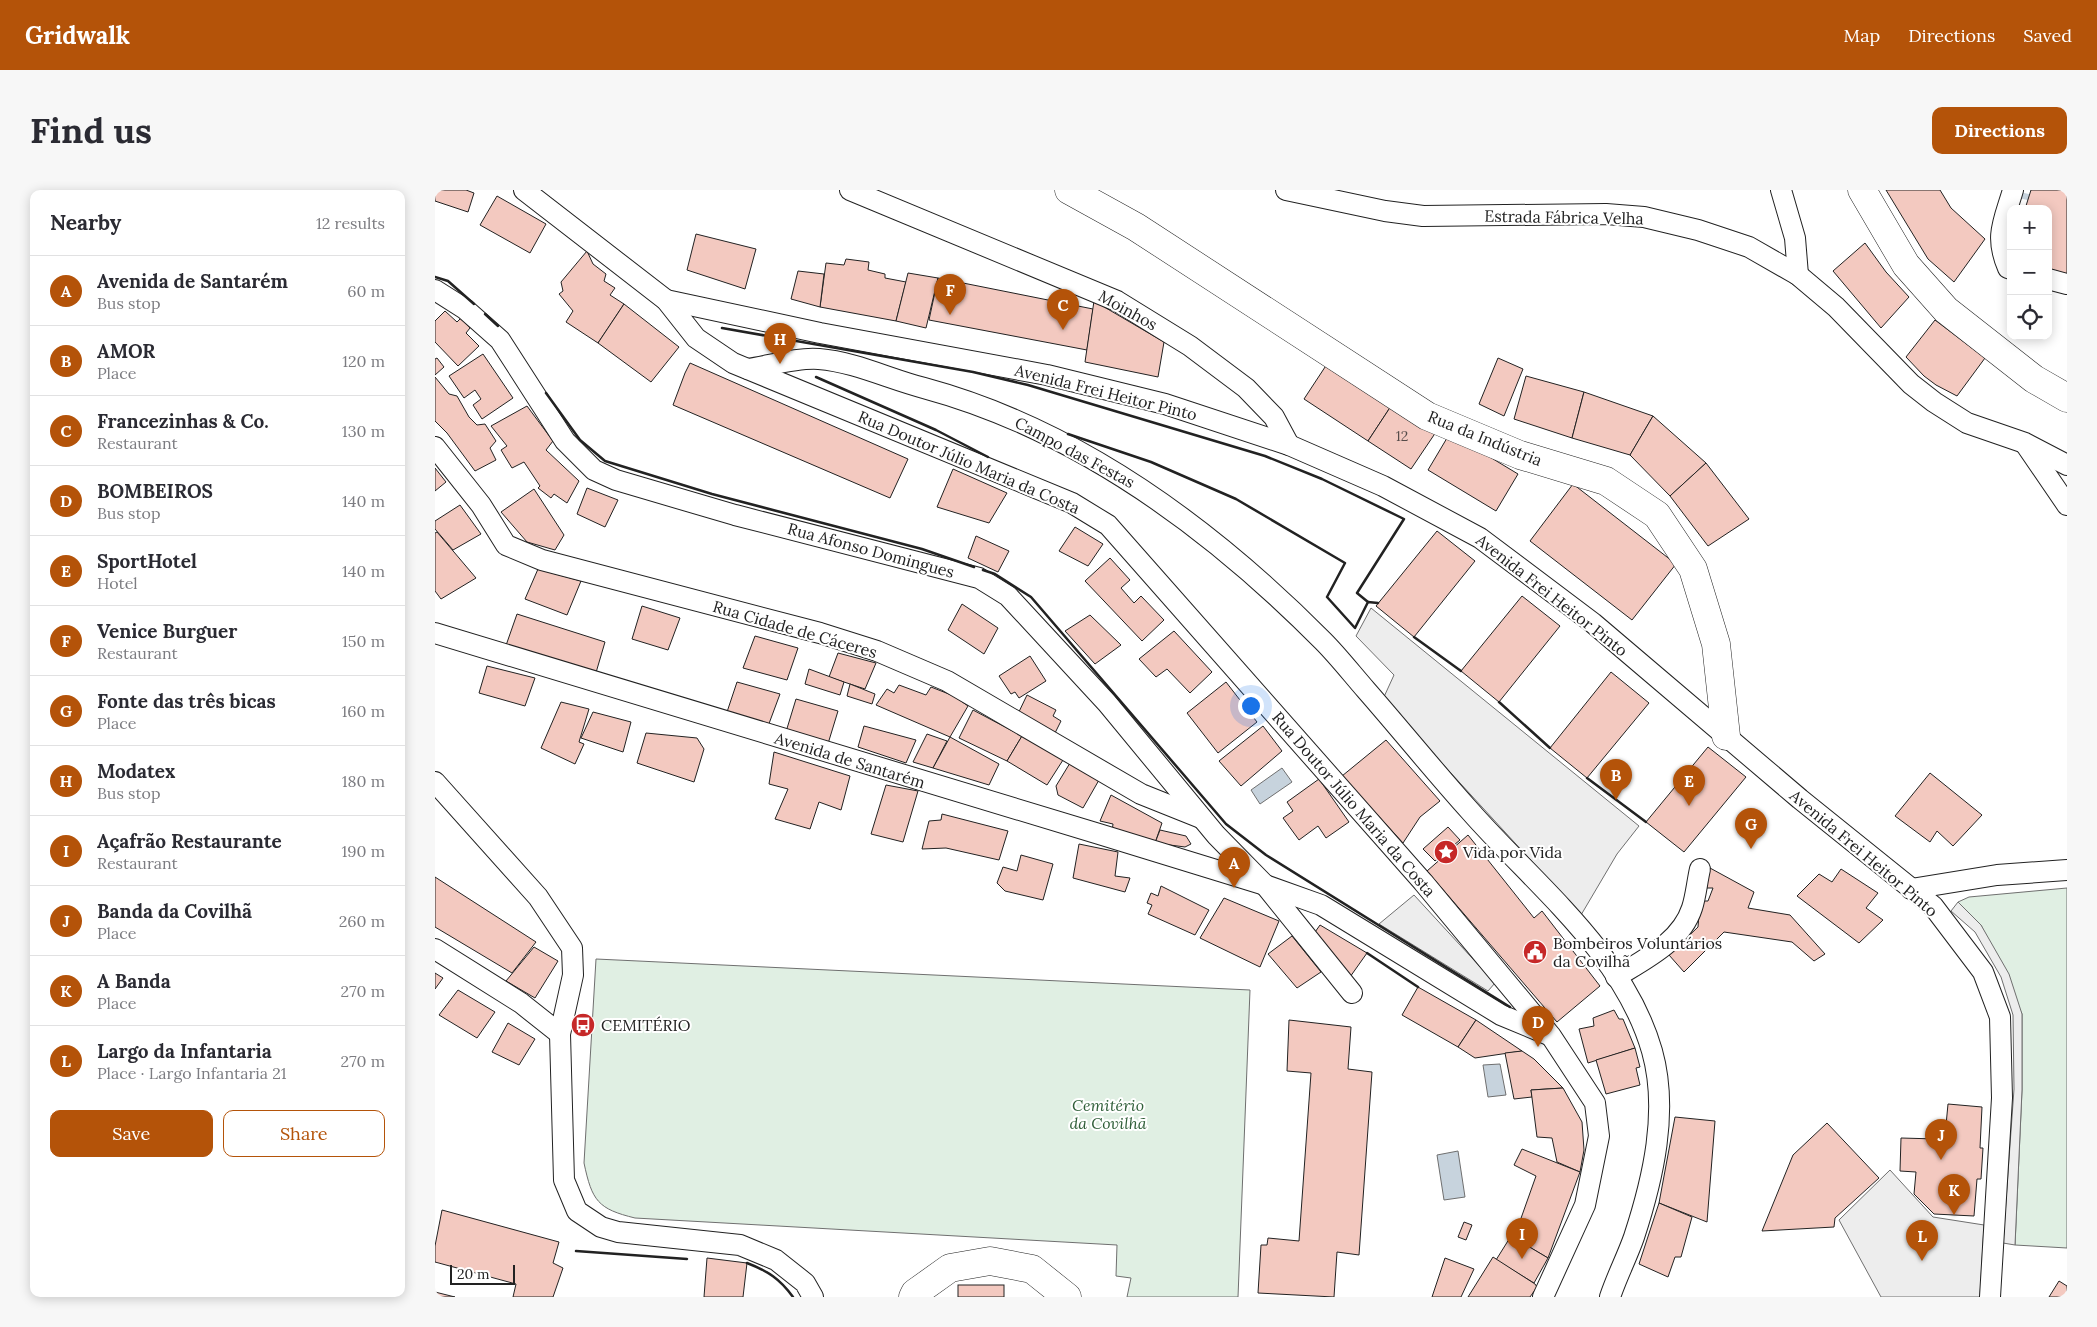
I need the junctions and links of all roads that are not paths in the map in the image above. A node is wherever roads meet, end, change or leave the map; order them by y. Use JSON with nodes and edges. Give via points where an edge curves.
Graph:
{"nodes":[{"id":1,"x":524,"y":190,"type":"edge"},
{"id":2,"x":851,"y":190,"type":"edge"},
{"id":3,"x":1069,"y":190,"type":"edge"},
{"id":4,"x":1286,"y":190,"type":"edge"},
{"id":5,"x":1781,"y":190,"type":"edge"},
{"id":6,"x":1862,"y":190,"type":"edge"},
{"id":7,"x":2011,"y":198,"type":"edge"},
{"id":8,"x":2007,"y":266,"type":"edge"},
{"id":9,"x":1797,"y":275,"type":"junction"},
{"id":10,"x":2052,"y":280,"type":"edge"},
{"id":11,"x":2067,"y":284,"type":"edge"},
{"id":12,"x":435,"y":290,"type":"edge"},
{"id":13,"x":666,"y":300,"type":"junction"},
{"id":14,"x":748,"y":369,"type":"junction"},
{"id":15,"x":2064,"y":391,"type":"edge"},
{"id":16,"x":2025,"y":443,"type":"junction"},
{"id":17,"x":1289,"y":445,"type":"junction"},
{"id":18,"x":435,"y":447,"type":"edge"},
{"id":19,"x":2067,"y":465,"type":"edge"},
{"id":20,"x":2067,"y":505,"type":"edge"},
{"id":21,"x":435,"y":633,"type":"edge"},
{"id":22,"x":1726,"y":736,"type":"junction"},
{"id":23,"x":435,"y":782,"type":"edge"},
{"id":24,"x":1203,"y":819,"type":"junction"},
{"id":25,"x":1700,"y":869,"type":"dead end"},
{"id":26,"x":2067,"y":870,"type":"edge"},
{"id":27,"x":1265,"y":885,"type":"junction"},
{"id":28,"x":1911,"y":889,"type":"junction"},
{"id":29,"x":435,"y":949,"type":"edge"},
{"id":30,"x":1616,"y":976,"type":"junction"},
{"id":31,"x":1352,"y":993,"type":"dead end"},
{"id":32,"x":560,"y":1034,"type":"junction"},
{"id":33,"x":1551,"y":1036,"type":"junction"},
{"id":34,"x":813,"y":1297,"type":"edge"},
{"id":35,"x":913,"y":1297,"type":"edge"},
{"id":36,"x":1067,"y":1297,"type":"edge"},
{"id":37,"x":1543,"y":1297,"type":"edge"},
{"id":38,"x":1610,"y":1297,"type":"edge"},
{"id":39,"x":1989,"y":1297,"type":"edge"}],
"edges":[{"from":1,"to":13,"type":"street"},
{"from":2,"to":17,"type":"street","name":"Moinhos","via":[[1117,301],[1190,346],[1246,388],[1274,417]]},
{"from":3,"to":22,"type":"street","name":"Rua da Indústria","via":[[1136,227],[1427,416],[1520,455],[1607,481],[1657,515],[1693,569],[1716,644]]},
{"from":4,"to":9,"type":"street","name":"Estrada Fábrica Velha","via":[[1423,216],[1606,214],[1644,217],[1749,247]]},
{"from":5,"to":9,"type":"street","via":[[1795,238]]},
{"from":6,"to":15,"type":"street","via":[[1906,265],[1946,310],[2034,379]]},
{"from":7,"to":8,"type":"street","via":[[2000,232],[2001,253]]},
{"from":9,"to":16,"type":"street","name":"Estrada Fábrica Velha","via":[[1836,307],[1911,384],[1934,402],[1967,423]]},
{"from":10,"to":11,"type":"street"},
{"from":12,"to":24,"type":"street","name":"Rua Afonso Domingues","via":[[465,309],[500,340],[565,440],[594,470],[616,480],[735,515],[979,578],[1008,596],[1107,703]]},
{"from":13,"to":14,"type":"street","name":"Rua Doutor Júlio Maria da Costa","via":[[696,338],[733,363]]},
{"from":13,"to":17,"type":"street","name":"Avenida Frei Heitor Pinto","via":[[1047,375],[1165,404]]},
{"from":14,"to":30,"type":"street","name":"Campo das Festas","via":[[815,358],[843,362],[950,395],[1048,434],[1138,486],[1226,551],[1325,642],[1471,812],[1583,932]]},
{"from":14,"to":33,"type":"street","name":"Rua Doutor Júlio Maria da Costa","via":[[1072,503],[1108,526],[1423,882]]},
{"from":16,"to":19,"type":"street","name":"Estrada Fábrica Velha"},
{"from":16,"to":20,"type":"street"},
{"from":17,"to":22,"type":"street","name":"Avenida Frei Heitor Pinto","via":[[1383,486],[1481,538],[1593,623]]},
{"from":18,"to":24,"type":"street","name":"Rua Cidade de Cáceres","via":[[481,505],[506,545],[542,560],[820,633],[877,652],[947,681],[1141,794]]},
{"from":21,"to":27,"type":"street","name":"Avenida de Santarém"},
{"from":22,"to":28,"type":"street","name":"Avenida Frei Heitor Pinto"},
{"from":23,"to":32,"type":"street","via":[[538,897],[572,948],[573,976]]},
{"from":24,"to":27,"type":"street","name":"Rua Afonso Domingues"},
{"from":25,"to":30,"type":"street","via":[[1693,907],[1682,930],[1652,955]]},
{"from":26,"to":28,"type":"street","via":[[1997,875]]},
{"from":27,"to":31,"type":"street"},
{"from":27,"to":33,"type":"street","name":"Avenida de Santarém","via":[[1321,904],[1501,1015]]},
{"from":28,"to":39,"type":"street","name":"Avenida Frei Heitor Pinto","via":[[1933,906],[1983,972],[2000,1017],[2002,1098]]},
{"from":29,"to":32,"type":"street","via":[[521,1003]]},
{"from":30,"to":38,"type":"street","name":"Campo das Festas","via":[[1635,1007],[1652,1053],[1658,1091],[1658,1129],[1655,1158],[1634,1238]]},
{"from":32,"to":34,"type":"street","via":[[564,1180],[577,1211],[601,1227],[618,1232],[740,1245],[776,1260],[805,1283]]},
{"from":33,"to":37,"type":"street","name":"Rua Doutor Júlio Maria da Costa","via":[[1595,1103],[1599,1136],[1585,1205]]},
{"from":35,"to":36,"type":"street","via":[[950,1268],[990,1261],[1032,1269]]}]}
